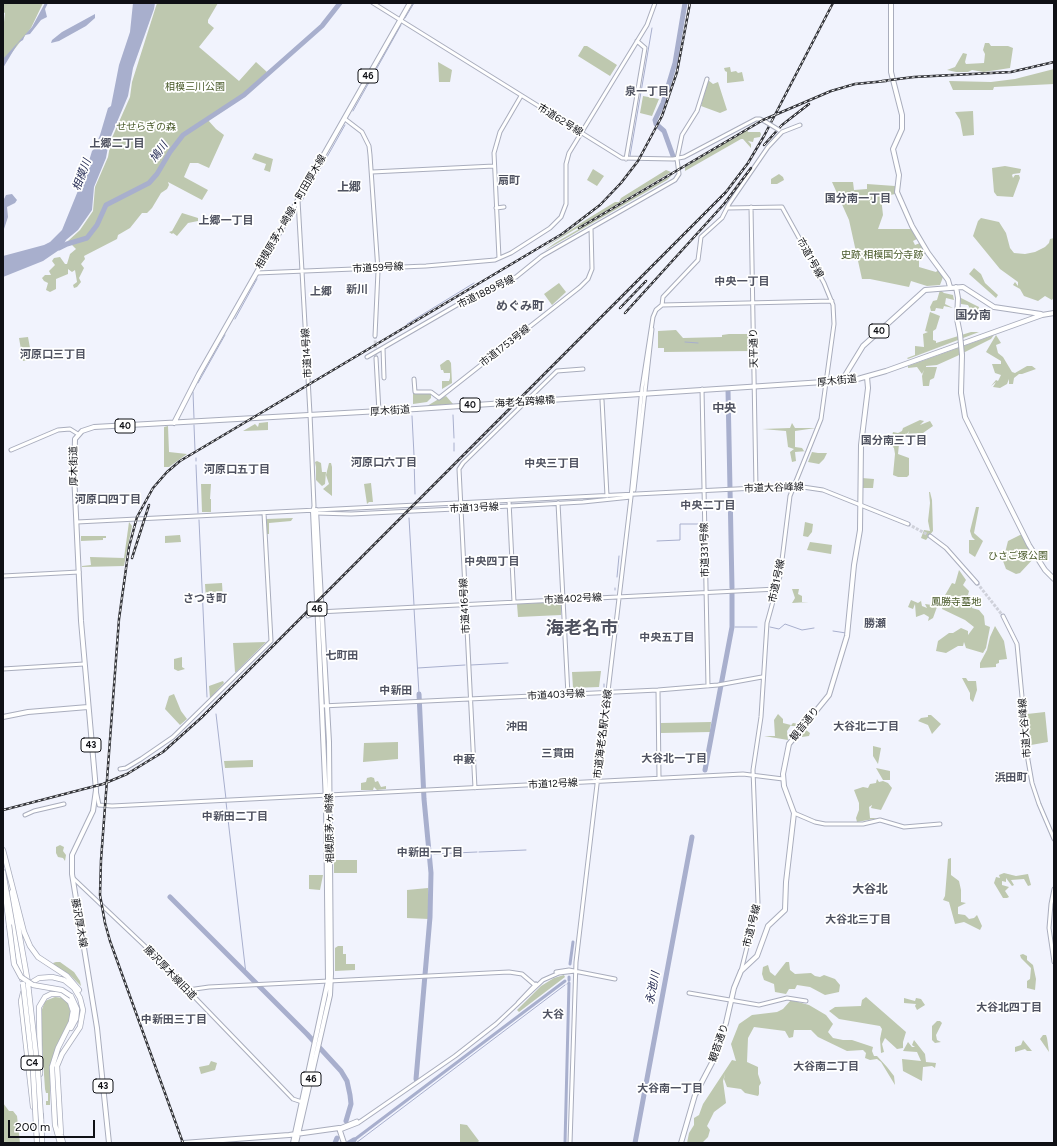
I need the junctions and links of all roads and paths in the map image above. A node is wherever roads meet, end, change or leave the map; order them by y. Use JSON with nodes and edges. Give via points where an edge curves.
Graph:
{"nodes":[{"id":1,"x":373,"y":3,"type":"edge"},
{"id":2,"x":410,"y":3,"type":"edge"},
{"id":3,"x":655,"y":3,"type":"edge"},
{"id":4,"x":891,"y":3,"type":"edge"},
{"id":5,"x":400,"y":20,"type":"junction"},
{"id":6,"x":637,"y":41,"type":"junction"},
{"id":7,"x":707,"y":79,"type":"dead end"},
{"id":8,"x":521,"y":96,"type":"junction"},
{"id":9,"x":344,"y":119,"type":"junction"},
{"id":10,"x":800,"y":125,"type":"dead end"},
{"id":11,"x":781,"y":131,"type":"junction"},
{"id":12,"x":581,"y":133,"type":"junction"},
{"id":13,"x":626,"y":159,"type":"junction"},
{"id":14,"x":677,"y":159,"type":"junction"},
{"id":15,"x":494,"y":166,"type":"junction"},
{"id":16,"x":372,"y":172,"type":"junction"},
{"id":17,"x":298,"y":200,"type":"junction"},
{"id":18,"x":504,"y":207,"type":"dead end"},
{"id":19,"x":751,"y":207,"type":"junction"},
{"id":20,"x":496,"y":208,"type":"junction"},
{"id":21,"x":728,"y":208,"type":"junction"},
{"id":22,"x":591,"y":228,"type":"junction"},
{"id":23,"x":499,"y":258,"type":"junction"},
{"id":24,"x":378,"y":268,"type":"junction"},
{"id":25,"x":303,"y":272,"type":"junction"},
{"id":26,"x":257,"y":273,"type":"junction"},
{"id":27,"x":950,"y":287,"type":"junction"},
{"id":28,"x":956,"y":287,"type":"junction"},
{"id":29,"x":832,"y":301,"type":"junction"},
{"id":30,"x":753,"y":303,"type":"junction"},
{"id":31,"x":662,"y":305,"type":"junction"},
{"id":32,"x":1054,"y":313,"type":"edge"},
{"id":33,"x":1042,"y":315,"type":"junction"},
{"id":34,"x":375,"y":336,"type":"tunnel mouth"},
{"id":35,"x":383,"y":348,"type":"junction"},
{"id":36,"x":367,"y":357,"type":"dead end"},
{"id":37,"x":376,"y":358,"type":"tunnel mouth"},
{"id":38,"x":583,"y":369,"type":"dead end"},
{"id":39,"x":867,"y":377,"type":"junction"},
{"id":40,"x":384,"y":378,"type":"dead end"},
{"id":41,"x":414,"y":379,"type":"dead end"},
{"id":42,"x":841,"y":382,"type":"junction"},
{"id":43,"x":825,"y":383,"type":"junction"},
{"id":44,"x":754,"y":386,"type":"junction"},
{"id":45,"x":702,"y":389,"type":"junction"},
{"id":46,"x":644,"y":393,"type":"junction"},
{"id":47,"x":610,"y":396,"type":"joint"},
{"id":48,"x":602,"y":400,"type":"dead end"},
{"id":49,"x":416,"y":409,"type":"joint"},
{"id":50,"x":379,"y":412,"type":"junction"},
{"id":51,"x":310,"y":416,"type":"junction"},
{"id":52,"x":174,"y":423,"type":"junction"},
{"id":53,"x":78,"y":434,"type":"junction"},
{"id":54,"x":11,"y":450,"type":"dead end"},
{"id":55,"x":794,"y":486,"type":"junction"},
{"id":56,"x":756,"y":488,"type":"junction"},
{"id":57,"x":703,"y":491,"type":"junction"},
{"id":58,"x":632,"y":495,"type":"junction"},
{"id":59,"x":607,"y":496,"type":"junction"},
{"id":60,"x":558,"y":499,"type":"junction"},
{"id":61,"x":509,"y":501,"type":"junction"},
{"id":62,"x":460,"y":504,"type":"junction"},
{"id":63,"x":558,"y":504,"type":"junction"},
{"id":64,"x":861,"y":505,"type":"junction"},
{"id":65,"x":510,"y":506,"type":"junction"},
{"id":66,"x":460,"y":509,"type":"junction"},
{"id":67,"x":315,"y":512,"type":"junction"},
{"id":68,"x":264,"y":513,"type":"junction"},
{"id":69,"x":77,"y":522,"type":"junction"},
{"id":70,"x":908,"y":524,"type":"tunnel mouth"},
{"id":71,"x":930,"y":536,"type":"tunnel mouth"},
{"id":72,"x":79,"y":572,"type":"junction"},
{"id":73,"x":3,"y":576,"type":"edge"},
{"id":74,"x":1054,"y":579,"type":"edge"},
{"id":75,"x":977,"y":583,"type":"tunnel mouth"},
{"id":76,"x":777,"y":589,"type":"junction"},
{"id":77,"x":705,"y":592,"type":"junction"},
{"id":78,"x":619,"y":597,"type":"junction"},
{"id":79,"x":563,"y":600,"type":"junction"},
{"id":80,"x":514,"y":602,"type":"junction"},
{"id":81,"x":465,"y":605,"type":"junction"},
{"id":82,"x":320,"y":612,"type":"junction"},
{"id":83,"x":308,"y":616,"type":"dead end"},
{"id":84,"x":1004,"y":616,"type":"tunnel mouth"},
{"id":85,"x":84,"y":664,"type":"junction"},
{"id":86,"x":3,"y":669,"type":"edge"},
{"id":87,"x":762,"y":677,"type":"junction"},
{"id":88,"x":708,"y":686,"type":"junction"},
{"id":89,"x":658,"y":690,"type":"junction"},
{"id":90,"x":608,"y":692,"type":"junction"},
{"id":91,"x":568,"y":695,"type":"junction"},
{"id":92,"x":470,"y":699,"type":"junction"},
{"id":93,"x":325,"y":706,"type":"junction"},
{"id":94,"x":88,"y":707,"type":"junction"},
{"id":95,"x":3,"y":717,"type":"edge"},
{"id":96,"x":120,"y":769,"type":"dead end"},
{"id":97,"x":753,"y":775,"type":"junction"},
{"id":98,"x":659,"y":778,"type":"junction"},
{"id":99,"x":783,"y":779,"type":"junction"},
{"id":100,"x":597,"y":782,"type":"junction"},
{"id":101,"x":475,"y":788,"type":"junction"},
{"id":102,"x":96,"y":790,"type":"junction"},
{"id":103,"x":328,"y":795,"type":"junction"},
{"id":104,"x":64,"y":804,"type":"dead end"},
{"id":105,"x":99,"y":805,"type":"junction"},
{"id":106,"x":94,"y":809,"type":"junction"},
{"id":107,"x":794,"y":813,"type":"junction"},
{"id":108,"x":25,"y":815,"type":"dead end"},
{"id":109,"x":940,"y":824,"type":"dead end"},
{"id":110,"x":1054,"y":839,"type":"edge"},
{"id":111,"x":3,"y":851,"type":"edge"},
{"id":112,"x":3,"y":872,"type":"edge"},
{"id":113,"x":72,"y":877,"type":"junction"},
{"id":114,"x":3,"y":882,"type":"edge"},
{"id":115,"x":1054,"y":889,"type":"edge"},
{"id":116,"x":1049,"y":920,"type":"junction"},
{"id":117,"x":1054,"y":921,"type":"edge"},
{"id":118,"x":18,"y":936,"type":"junction"},
{"id":119,"x":1054,"y":962,"type":"edge"},
{"id":120,"x":575,"y":971,"type":"junction"},
{"id":121,"x":741,"y":971,"type":"junction"},
{"id":122,"x":615,"y":979,"type":"dead end"},
{"id":123,"x":330,"y":981,"type":"junction"},
{"id":124,"x":535,"y":985,"type":"junction"},
{"id":125,"x":188,"y":990,"type":"junction"},
{"id":126,"x":689,"y":993,"type":"dead end"},
{"id":127,"x":731,"y":1000,"type":"junction"},
{"id":128,"x":806,"y":1001,"type":"dead end"},
{"id":129,"x":83,"y":1010,"type":"junction"},
{"id":130,"x":317,"y":1044,"type":"junction"},
{"id":131,"x":58,"y":1048,"type":"junction"},
{"id":132,"x":302,"y":1102,"type":"junction"},
{"id":133,"x":41,"y":1119,"type":"junction"},
{"id":134,"x":340,"y":1129,"type":"junction"},
{"id":135,"x":296,"y":1135,"type":"junction"},
{"id":136,"x":220,"y":1141,"type":"edge"},
{"id":137,"x":37,"y":1143,"type":"edge"},
{"id":138,"x":42,"y":1143,"type":"edge"},
{"id":139,"x":60,"y":1143,"type":"edge"},
{"id":140,"x":63,"y":1143,"type":"edge"},
{"id":141,"x":109,"y":1143,"type":"edge"},
{"id":142,"x":183,"y":1143,"type":"edge"},
{"id":143,"x":211,"y":1143,"type":"edge"},
{"id":144,"x":293,"y":1143,"type":"edge"},
{"id":145,"x":296,"y":1143,"type":"edge"},
{"id":146,"x":344,"y":1143,"type":"edge"},
{"id":147,"x":570,"y":1143,"type":"edge"},
{"id":148,"x":681,"y":1143,"type":"edge"}],
"edges":[{"from":1,"to":5,"type":"street","name":"市道62号線"},
{"from":2,"to":5,"type":"main road","name":"相模原茅ヶ崎線・町田厚木線","number":"46"},
{"from":3,"to":6,"type":"street","via":[[649,21]]},
{"from":4,"to":27,"type":"main road","via":[[891,72],[902,115],[902,129],[893,149],[899,174],[897,192],[912,226],[948,280]]},
{"from":5,"to":8,"type":"street","name":"市道62号線"},
{"from":5,"to":9,"type":"main road","name":"相模原茅ヶ崎線・町田厚木線","number":"46"},
{"from":6,"to":12,"type":"street"},
{"from":6,"to":13,"type":"street","via":[[645,48]]},
{"from":7,"to":14,"type":"street","via":[[697,111],[682,135]]},
{"from":8,"to":12,"type":"street","name":"市道62号線"},
{"from":8,"to":15,"type":"street","via":[[498,138]]},
{"from":9,"to":16,"type":"street","via":[[360,130],[366,139]]},
{"from":9,"to":17,"type":"main road","name":"相模原茅ヶ崎線・町田厚木線","number":"46"},
{"from":10,"to":11,"type":"street"},
{"from":11,"to":14,"type":"street","name":"市道62号線","bridge":true,"via":[[760,119]]},
{"from":11,"to":21,"type":"street"},
{"from":12,"to":13,"type":"street","name":"市道62号線","via":[[618,157]]},
{"from":12,"to":23,"type":"street","via":[[568,158],[567,199],[561,217],[548,230]]},
{"from":13,"to":14,"type":"street","name":"市道62号線"},
{"from":14,"to":22,"type":"street","via":[[679,172],[676,179]]},
{"from":15,"to":16,"type":"street"},
{"from":15,"to":20,"type":"street"},
{"from":16,"to":24,"type":"street"},
{"from":17,"to":25,"type":"street","name":"市道14号線"},
{"from":17,"to":26,"type":"main road","name":"相模原茅ヶ崎線・町田厚木線","number":"46"},
{"from":18,"to":20,"type":"street"},
{"from":19,"to":21,"type":"street"},
{"from":19,"to":29,"type":"street","name":"市道1号線","via":[[782,207]]},
{"from":19,"to":30,"type":"street","name":"天平通り"},
{"from":20,"to":23,"type":"street"},
{"from":21,"to":31,"type":"street","name":"市道海老名駅大谷線","via":[[717,224],[702,236],[697,262],[663,297]]},
{"from":22,"to":35,"type":"street","name":"市道1889号線","via":[[542,256],[516,277],[476,294]]},
{"from":22,"to":41,"type":"street","name":"市道1753号線","via":[[592,269],[586,282],[437,398],[431,392],[415,392]]},
{"from":23,"to":24,"type":"street","name":"市道59号線"},
{"from":24,"to":25,"type":"street","name":"市道59号線"},
{"from":24,"to":34,"type":"street"},
{"from":25,"to":26,"type":"street","name":"市道59号線"},
{"from":25,"to":51,"type":"street","name":"市道14号線"},
{"from":26,"to":52,"type":"main road","name":"相模原茅ヶ崎線・町田厚木線","number":"46"},
{"from":27,"to":28,"type":"main road","number":"40"},
{"from":27,"to":42,"type":"main road","number":"40","via":[[925,290],[919,294],[863,346]]},
{"from":28,"to":33,"type":"main road","number":"40","via":[[966,288],[987,304],[998,308]]},
{"from":28,"to":74,"type":"main road","bridge":true,"via":[[957,322],[962,355],[961,393],[965,417],[1029,545]]},
{"from":29,"to":30,"type":"street"},
{"from":29,"to":43,"type":"street","name":"市道1号線","via":[[834,328]]},
{"from":30,"to":31,"type":"street"},
{"from":30,"to":44,"type":"street","name":"天平通り"},
{"from":31,"to":46,"type":"street","name":"市道海老名駅大谷線","via":[[654,313]]},
{"from":32,"to":33,"type":"main road","name":"厚木街道","number":"40"},
{"from":33,"to":39,"type":"main road","name":"厚木街道","number":"40"},
{"from":35,"to":36,"type":"street","name":"市道1889号線"},
{"from":35,"to":40,"type":"street"},
{"from":37,"to":50,"type":"street"},
{"from":38,"to":62,"type":"street","name":"市道416号線","via":[[558,370],[461,464]]},
{"from":39,"to":42,"type":"main road","name":"厚木街道","number":"40"},
{"from":39,"to":64,"type":"main road","name":"観音通り","via":[[861,445]]},
{"from":42,"to":43,"type":"main road","name":"厚木街道","number":"40"},
{"from":43,"to":44,"type":"main road","name":"厚木街道","number":"40"},
{"from":43,"to":55,"type":"street","name":"市道1号線","via":[[821,419]]},
{"from":44,"to":45,"type":"main road","name":"厚木街道","number":"40"},
{"from":44,"to":56,"type":"street","name":"天平通り"},
{"from":45,"to":46,"type":"main road","name":"厚木街道","number":"40"},
{"from":45,"to":57,"type":"street","name":"市道331号線"},
{"from":46,"to":47,"type":"main road","name":"厚木街道","number":"40"},
{"from":46,"to":58,"type":"street","name":"市道海老名駅大谷線"},
{"from":47,"to":49,"type":"main road","name":"海老名跨線橋","number":"40","bridge":true},
{"from":48,"to":59,"type":"street"},
{"from":49,"to":50,"type":"main road","name":"厚木街道","number":"40"},
{"from":50,"to":51,"type":"main road","name":"厚木街道","number":"40"},
{"from":51,"to":52,"type":"main road","name":"厚木街道","number":"40"},
{"from":51,"to":67,"type":"street","name":"市道14号線"},
{"from":52,"to":53,"type":"main road","name":"厚木街道","number":"40","via":[[88,428]]},
{"from":53,"to":54,"type":"street","via":[[70,430],[58,430]]},
{"from":53,"to":69,"type":"main road","name":"厚木街道","via":[[73,445]]},
{"from":55,"to":56,"type":"street","name":"市道大谷峰線"},
{"from":55,"to":64,"type":"street","name":"市道大谷峰線","via":[[821,490]]},
{"from":55,"to":76,"type":"street","name":"市道1号線","via":[[790,496]]},
{"from":56,"to":57,"type":"street","name":"市道大谷峰線"},
{"from":57,"to":58,"type":"street","name":"市道大谷峰線"},
{"from":57,"to":77,"type":"street","name":"市道331号線"},
{"from":58,"to":59,"type":"street","name":"市道13号線"},
{"from":58,"to":63,"type":"street","name":"市道13号線"},
{"from":58,"to":78,"type":"street","name":"市道海老名駅大谷線"},
{"from":59,"to":60,"type":"street","name":"市道13号線"},
{"from":60,"to":61,"type":"street","name":"市道13号線"},
{"from":60,"to":63,"type":"street"},
{"from":61,"to":62,"type":"street","name":"市道13号線"},
{"from":61,"to":65,"type":"street"},
{"from":62,"to":66,"type":"street","name":"市道416号線"},
{"from":62,"to":67,"type":"street","name":"市道13号線"},
{"from":63,"to":65,"type":"street","name":"市道13号線"},
{"from":63,"to":79,"type":"street"},
{"from":64,"to":70,"type":"street","name":"市道大谷峰線"},
{"from":64,"to":99,"type":"main road","name":"観音通り","via":[[848,632],[841,659],[827,698],[789,744]]},
{"from":65,"to":66,"type":"street","name":"市道13号線"},
{"from":65,"to":80,"type":"street"},
{"from":66,"to":67,"type":"street","name":"市道13号線","via":[[351,514]]},
{"from":66,"to":81,"type":"street","name":"市道416号線"},
{"from":67,"to":68,"type":"street","name":"市道13号線"},
{"from":67,"to":82,"type":"main road","name":"相模原茅ヶ崎線","number":"46"},
{"from":68,"to":69,"type":"street","name":"市道13号線"},
{"from":68,"to":96,"type":"street","via":[[271,641],[173,737],[141,759]]},
{"from":69,"to":72,"type":"main road","name":"厚木街道"},
{"from":71,"to":75,"type":"street","via":[[946,548]]},
{"from":72,"to":73,"type":"street"},
{"from":72,"to":85,"type":"main road","name":"厚木街道"},
{"from":76,"to":77,"type":"street","name":"市道402号線"},
{"from":76,"to":87,"type":"street","name":"市道1号線","via":[[767,623]]},
{"from":77,"to":78,"type":"street","name":"市道402号線"},
{"from":77,"to":88,"type":"street","name":"市道331号線"},
{"from":78,"to":79,"type":"street","name":"市道402号線"},
{"from":78,"to":90,"type":"street","name":"市道海老名駅大谷線"},
{"from":79,"to":80,"type":"street","name":"市道402号線"},
{"from":79,"to":91,"type":"street"},
{"from":80,"to":81,"type":"street","name":"市道402号線"},
{"from":81,"to":82,"type":"street","name":"市道402号線"},
{"from":81,"to":92,"type":"street","name":"市道416号線"},
{"from":82,"to":83,"type":"street"},
{"from":82,"to":93,"type":"main road","name":"相模原茅ヶ崎線","number":"46"},
{"from":84,"to":110,"type":"street","name":"市道大谷峰線","via":[[1017,644],[1032,783],[1038,804]]},
{"from":85,"to":86,"type":"street"},
{"from":85,"to":94,"type":"main road","name":"厚木街道"},
{"from":87,"to":88,"type":"street","name":"市道403号線"},
{"from":87,"to":97,"type":"street","name":"市道1号線","via":[[761,717]]},
{"from":88,"to":89,"type":"street","name":"市道403号線"},
{"from":89,"to":90,"type":"street","name":"市道403号線"},
{"from":89,"to":98,"type":"street"},
{"from":90,"to":91,"type":"street","name":"市道403号線"},
{"from":90,"to":100,"type":"street","name":"市道海老名駅大谷線"},
{"from":91,"to":92,"type":"street","name":"市道403号線"},
{"from":92,"to":93,"type":"street","name":"市道403号線"},
{"from":92,"to":101,"type":"street","name":"市道416号線"},
{"from":93,"to":103,"type":"main road","name":"相模原茅ヶ崎線","number":"46"},
{"from":94,"to":95,"type":"main road","via":[[28,712]]},
{"from":94,"to":102,"type":"main road","name":"藤沢厚木線","number":"43"},
{"from":97,"to":98,"type":"street","name":"市道12号線"},
{"from":97,"to":99,"type":"street","name":"市道12号線"},
{"from":97,"to":121,"type":"street","name":"市道1号線","via":[[758,895]]},
{"from":98,"to":100,"type":"street","name":"市道12号線"},
{"from":99,"to":107,"type":"main road","name":"観音通り"},
{"from":100,"to":101,"type":"street","name":"市道12号線"},
{"from":100,"to":120,"type":"street","name":"市道海老名駅大谷線"},
{"from":101,"to":103,"type":"street","name":"市道12号線"},
{"from":102,"to":105,"type":"street"},
{"from":102,"to":106,"type":"main road","name":"藤沢厚木線","number":"43"},
{"from":103,"to":105,"type":"street","name":"市道12号線"},
{"from":103,"to":123,"type":"main road","name":"相模原茅ヶ崎線","number":"46"},
{"from":104,"to":108,"type":"street"},
{"from":105,"to":106,"type":"street"},
{"from":106,"to":113,"type":"main road","name":"藤沢厚木線","number":"43","via":[[73,851]]},
{"from":107,"to":109,"type":"street","via":[[826,824],[863,824],[880,820],[904,827]]},
{"from":107,"to":121,"type":"main road","name":"観音通り","via":[[785,910],[768,926],[756,957]]},
{"from":111,"to":118,"type":"highway","number":"C4"},
{"from":111,"to":129,"type":"highway","via":[[28,941],[38,957],[70,979],[78,988]]},
{"from":112,"to":118,"type":"highway","number":"C4"},
{"from":113,"to":125,"type":"street","name":"藤沢厚木線旧道"},
{"from":113,"to":141,"type":"main road","name":"藤沢厚木線","number":"43","via":[[96,1021]]},
{"from":114,"to":131,"type":"highway","bridge":true,"via":[[12,956],[17,971],[24,980],[33,985],[62,990],[71,996],[77,1006],[76,1019]]},
{"from":115,"to":116,"type":"street"},
{"from":116,"to":117,"type":"street"},
{"from":116,"to":119,"type":"street","via":[[1049,937]]},
{"from":118,"to":133,"type":"highway","number":"C4","bridge":true,"via":[[35,1035]]},
{"from":118,"to":137,"type":"highway","number":"C4","bridge":true,"via":[[33,1064]]},
{"from":120,"to":122,"type":"street"},
{"from":120,"to":124,"type":"street","via":[[552,973]]},
{"from":120,"to":147,"type":"street","name":"市道海老名駅大谷線"},
{"from":121,"to":127,"type":"main road","name":"観音通り"},
{"from":123,"to":124,"type":"street","via":[[509,972],[522,974]]},
{"from":123,"to":125,"type":"street"},
{"from":123,"to":130,"type":"main road","name":"相模原茅ヶ崎線","number":"46"},
{"from":124,"to":134,"type":"street","via":[[496,1024],[455,1056],[353,1125]]},
{"from":125,"to":132,"type":"street","name":"藤沢厚木線旧道","via":[[293,1100]]},
{"from":126,"to":127,"type":"street"},
{"from":127,"to":128,"type":"street","via":[[759,1005],[787,998]]},
{"from":127,"to":148,"type":"main road","name":"観音通り","via":[[715,1057],[695,1095]]},
{"from":129,"to":137,"type":"highway","bridge":true,"via":[[79,994],[68,983],[52,977],[40,978],[29,984],[23,993],[23,1027]]},
{"from":129,"to":140,"type":"highway","via":[[80,1027],[57,1066]]},
{"from":130,"to":132,"type":"main road","name":"相模原茅ヶ崎線","number":"46"},
{"from":130,"to":135,"type":"main road","name":"相模原茅ヶ崎線","number":"46"},
{"from":131,"to":133,"type":"highway","bridge":true,"via":[[73,1015],[71,1004],[66,997],[57,994],[45,997],[40,1004],[38,1018]]},
{"from":131,"to":139,"type":"highway","via":[[53,1062],[52,1078],[55,1125]]},
{"from":132,"to":135,"type":"main road","name":"相模原茅ヶ崎線","number":"46"},
{"from":133,"to":138,"type":"highway","number":"C4"},
{"from":134,"to":135,"type":"main road"},
{"from":134,"to":146,"type":"main road"},
{"from":135,"to":136,"type":"main road"},
{"from":135,"to":144,"type":"main road","name":"相模原茅ヶ崎線","number":"46"},
{"from":135,"to":145,"type":"main road","name":"相模原茅ヶ崎線","number":"46"},
{"from":136,"to":142,"type":"main road"},
{"from":136,"to":143,"type":"main road"}]}
